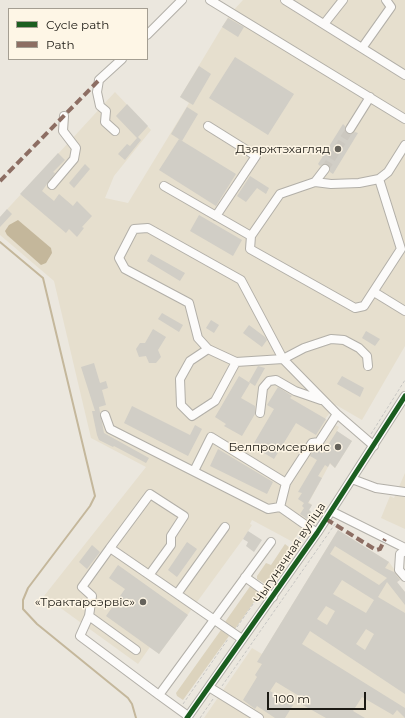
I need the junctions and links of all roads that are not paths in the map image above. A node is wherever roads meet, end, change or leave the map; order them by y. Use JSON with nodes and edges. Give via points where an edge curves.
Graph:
{"nodes":[{"id":1,"x":182,"y":0,"type":"edge"},
{"id":2,"x":210,"y":0,"type":"edge"},
{"id":3,"x":285,"y":0,"type":"edge"},
{"id":4,"x":344,"y":0,"type":"edge"},
{"id":5,"x":391,"y":2,"type":"edge"},
{"id":6,"x":324,"y":24,"type":"junction"},
{"id":7,"x":148,"y":33,"type":"edge"},
{"id":8,"x":362,"y":48,"type":"junction"},
{"id":9,"x":121,"y":60,"type":"edge"},
{"id":10,"x":405,"y":75,"type":"edge"},
{"id":11,"x":370,"y":96,"type":"junction"},
{"id":12,"x":64,"y":116,"type":"dead end"},
{"id":13,"x":405,"y":119,"type":"edge"},
{"id":14,"x":208,"y":126,"type":"dead end"},
{"id":15,"x":350,"y":129,"type":"tunnel mouth"},
{"id":16,"x":115,"y":131,"type":"dead end"},
{"id":17,"x":405,"y":145,"type":"edge"},
{"id":18,"x":325,"y":169,"type":"tunnel mouth"},
{"id":19,"x":379,"y":179,"type":"junction"},
{"id":20,"x":315,"y":182,"type":"junction"},
{"id":21,"x":52,"y":185,"type":"dead end"},
{"id":22,"x":164,"y":186,"type":"dead end"},
{"id":23,"x":216,"y":216,"type":"junction"},
{"id":24,"x":251,"y":236,"type":"junction"},
{"id":25,"x":374,"y":292,"type":"junction"},
{"id":26,"x":405,"y":311,"type":"edge"},
{"id":27,"x":208,"y":349,"type":"junction"},
{"id":28,"x":283,"y":359,"type":"junction"},
{"id":29,"x":236,"y":362,"type":"junction"},
{"id":30,"x":368,"y":366,"type":"dead end"},
{"id":31,"x":405,"y":396,"type":"edge"},
{"id":32,"x":324,"y":400,"type":"junction"},
{"id":33,"x":260,"y":413,"type":"dead end"},
{"id":34,"x":338,"y":414,"type":"junction"},
{"id":35,"x":106,"y":415,"type":"dead end"},
{"id":36,"x":374,"y":446,"type":"junction"},
{"id":37,"x":194,"y":471,"type":"junction"},
{"id":38,"x":352,"y":479,"type":"junction"},
{"id":39,"x":286,"y":483,"type":"junction"},
{"id":40,"x":405,"y":492,"type":"edge"},
{"id":41,"x":280,"y":507,"type":"junction"},
{"id":42,"x":327,"y":510,"type":"junction"},
{"id":43,"x":225,"y":527,"type":"dead end"},
{"id":44,"x":314,"y":530,"type":"junction"},
{"id":45,"x":271,"y":542,"type":"dead end"},
{"id":46,"x":110,"y":548,"type":"junction"},
{"id":47,"x":405,"y":549,"type":"edge"},
{"id":48,"x":150,"y":574,"type":"junction"},
{"id":49,"x":245,"y":577,"type":"junction"},
{"id":50,"x":405,"y":577,"type":"edge"},
{"id":51,"x":177,"y":594,"type":"junction"},
{"id":52,"x":273,"y":597,"type":"junction"},
{"id":53,"x":89,"y":616,"type":"junction"},
{"id":54,"x":214,"y":619,"type":"junction"},
{"id":55,"x":242,"y":639,"type":"junction"},
{"id":56,"x":136,"y":650,"type":"dead end"},
{"id":57,"x":209,"y":686,"type":"junction"},
{"id":58,"x":159,"y":695,"type":"junction"},
{"id":59,"x":188,"y":717,"type":"edge"},
{"id":60,"x":258,"y":718,"type":"edge"}],
"edges":[{"from":1,"to":7,"type":"street"},
{"from":2,"to":11,"type":"street"},
{"from":3,"to":6,"type":"street"},
{"from":4,"to":6,"type":"street"},
{"from":5,"to":8,"type":"street"},
{"from":6,"to":8,"type":"street"},
{"from":8,"to":10,"type":"street"},
{"from":9,"to":16,"type":"street","via":[[99,80],[96,92],[100,106],[106,111],[105,122]]},
{"from":11,"to":13,"type":"street"},
{"from":11,"to":15,"type":"street"},
{"from":12,"to":21,"type":"street","via":[[63,131],[76,148],[74,159]]},
{"from":14,"to":23,"type":"street","via":[[256,156]]},
{"from":17,"to":19,"type":"street","via":[[388,172]]},
{"from":18,"to":20,"type":"street"},
{"from":19,"to":20,"type":"street","via":[[359,183]]},
{"from":19,"to":25,"type":"street","via":[[401,249]]},
{"from":20,"to":24,"type":"street","via":[[280,194]]},
{"from":22,"to":23,"type":"street"},
{"from":23,"to":24,"type":"street"},
{"from":24,"to":25,"type":"street","via":[[250,249],[355,308],[364,306]]},
{"from":25,"to":26,"type":"street"},
{"from":27,"to":28,"type":"street","via":[[198,338],[189,303],[125,270],[119,258],[134,229],[148,228],[241,280]]},
{"from":27,"to":29,"type":"street"},
{"from":27,"to":29,"type":"street","via":[[190,362],[180,379],[181,405],[192,416],[215,401]]},
{"from":28,"to":29,"type":"street"},
{"from":28,"to":30,"type":"street","via":[[331,338],[344,340],[359,348],[367,356]]},
{"from":28,"to":32,"type":"street"},
{"from":31,"to":36,"type":"street","name":"Чыгуначная вуліца"},
{"from":32,"to":33,"type":"street","via":[[295,391],[276,380],[270,381],[263,388]]},
{"from":32,"to":34,"type":"street"},
{"from":34,"to":36,"type":"street"},
{"from":34,"to":39,"type":"street","via":[[320,442],[312,443]]},
{"from":35,"to":37,"type":"street","via":[[110,429]]},
{"from":36,"to":38,"type":"street","name":"Чыгуначная вуліца"},
{"from":37,"to":39,"type":"street","via":[[211,437]]},
{"from":37,"to":41,"type":"street","via":[[268,509]]},
{"from":38,"to":40,"type":"street","via":[[376,488]]},
{"from":38,"to":42,"type":"street","name":"Чыгуначная вуліца"},
{"from":39,"to":41,"type":"street"},
{"from":41,"to":44,"type":"street"},
{"from":42,"to":44,"type":"street","name":"Чыгуначная вуліца"},
{"from":42,"to":47,"type":"street"},
{"from":43,"to":51,"type":"street"},
{"from":44,"to":52,"type":"street","name":"Чыгуначная вуліца"},
{"from":45,"to":49,"type":"street"},
{"from":46,"to":48,"type":"street"},
{"from":46,"to":48,"type":"street","via":[[150,494],[184,516],[171,536],[171,545]]},
{"from":46,"to":53,"type":"street","via":[[82,587],[92,596]]},
{"from":47,"to":50,"type":"street","via":[[400,554],[399,570]]},
{"from":48,"to":51,"type":"street"},
{"from":49,"to":52,"type":"street"},
{"from":49,"to":54,"type":"street"},
{"from":51,"to":54,"type":"street"},
{"from":52,"to":55,"type":"street","name":"Чыгуначная вуліца"},
{"from":53,"to":56,"type":"street"},
{"from":53,"to":58,"type":"street","via":[[80,636]]},
{"from":54,"to":55,"type":"street"},
{"from":54,"to":58,"type":"street"},
{"from":55,"to":57,"type":"street","name":"Чыгуначная вуліца"},
{"from":57,"to":59,"type":"street","name":"Чыгуначная вуліца"},
{"from":57,"to":60,"type":"street"},
{"from":58,"to":59,"type":"street"}]}
